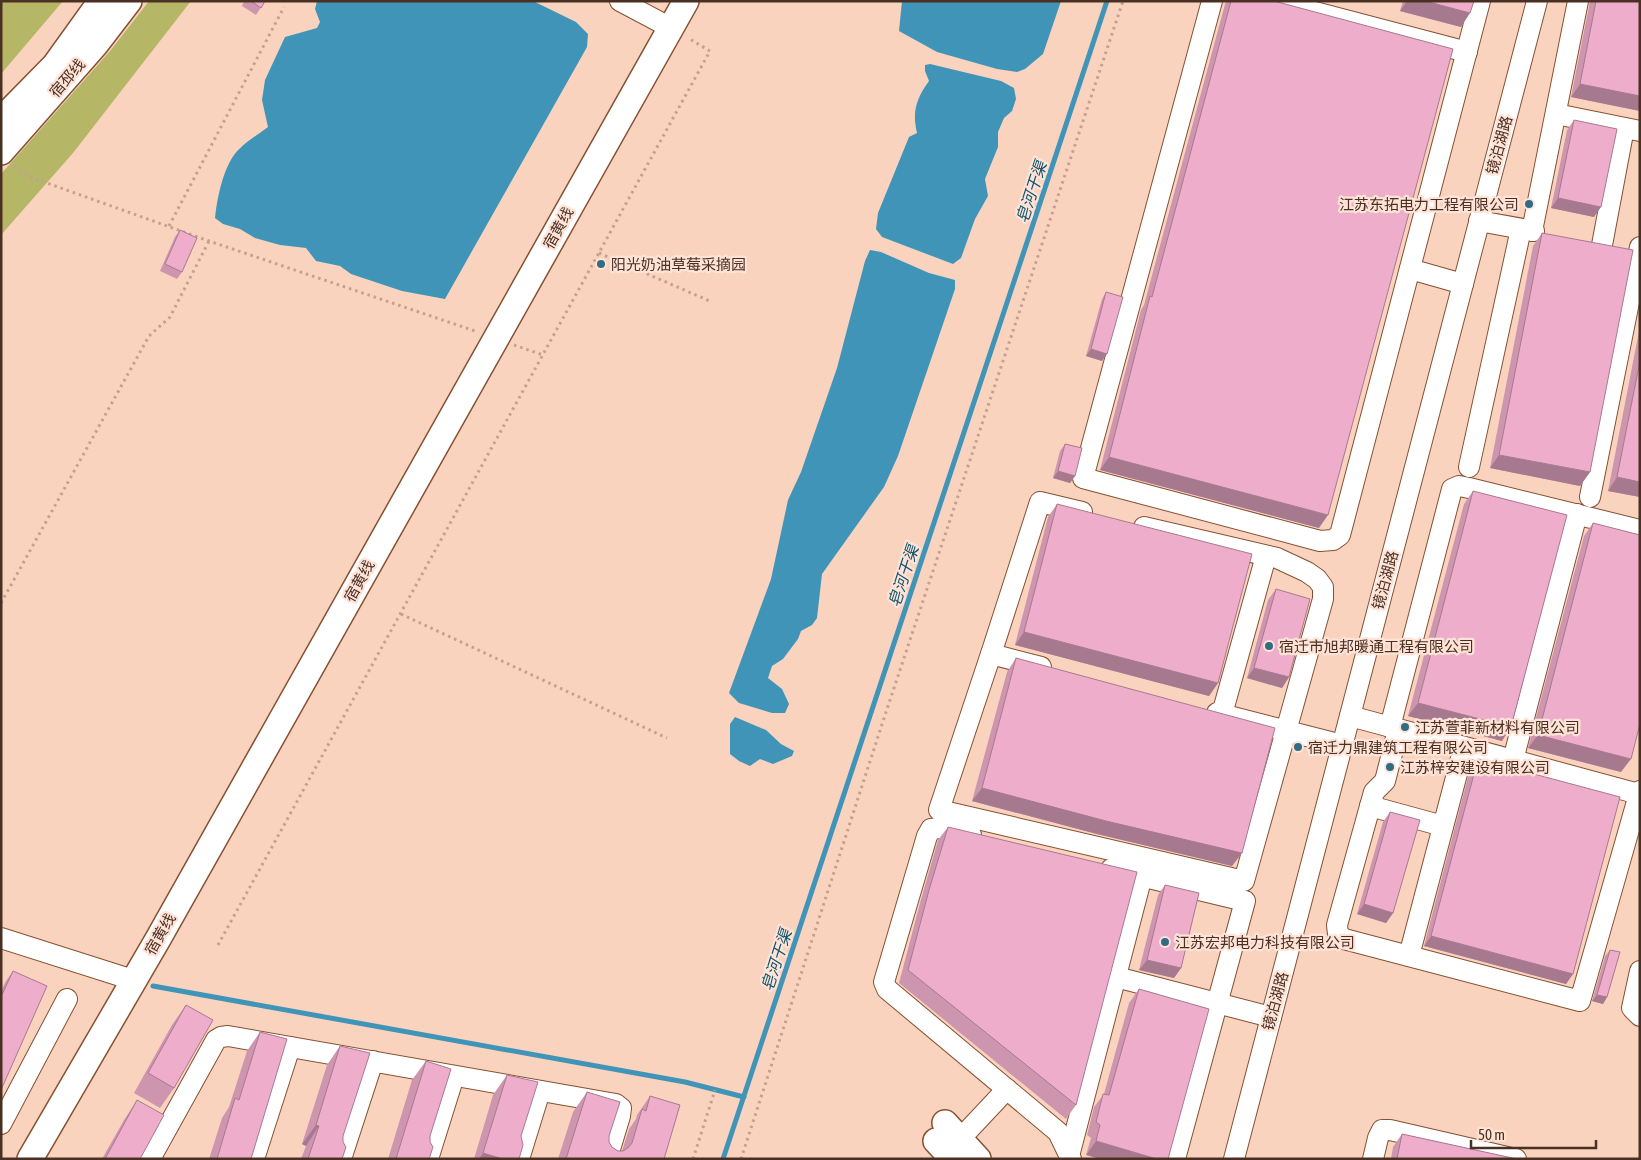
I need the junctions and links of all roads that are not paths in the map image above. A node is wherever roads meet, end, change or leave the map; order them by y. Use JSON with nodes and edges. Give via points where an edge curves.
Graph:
{"nodes":[{"id":1,"x":101,"y":1,"type":"edge"},
{"id":2,"x":129,"y":1,"type":"edge"},
{"id":3,"x":620,"y":1,"type":"edge"},
{"id":4,"x":686,"y":1,"type":"edge"},
{"id":5,"x":1212,"y":1,"type":"edge"},
{"id":6,"x":1273,"y":1,"type":"edge"},
{"id":7,"x":1480,"y":1,"type":"edge"},
{"id":8,"x":1537,"y":1,"type":"edge"},
{"id":9,"x":1578,"y":1,"type":"edge"},
{"id":10,"x":1306,"y":5,"type":"edge"},
{"id":11,"x":671,"y":28,"type":"junction"},
{"id":12,"x":1467,"y":52,"type":"junction"},
{"id":13,"x":1556,"y":114,"type":"junction"},
{"id":14,"x":1,"y":120,"type":"edge"},
{"id":15,"x":1632,"y":129,"type":"edge"},
{"id":16,"x":5,"y":159,"type":"edge"},
{"id":17,"x":1480,"y":221,"type":"junction"},
{"id":18,"x":1534,"y":232,"type":"junction"},
{"id":19,"x":1639,"y":250,"type":"edge"},
{"id":20,"x":1410,"y":269,"type":"junction"},
{"id":21,"x":1463,"y":284,"type":"junction"},
{"id":22,"x":1469,"y":468,"type":"dead end"},
{"id":23,"x":1590,"y":497,"type":"dead end"},
{"id":24,"x":1576,"y":514,"type":"junction"},
{"id":25,"x":1096,"y":515,"type":"edge"},
{"id":26,"x":1125,"y":522,"type":"edge"},
{"id":27,"x":1640,"y":530,"type":"edge"},
{"id":28,"x":1266,"y":556,"type":"junction"},
{"id":29,"x":991,"y":654,"type":"junction"},
{"id":30,"x":1058,"y":671,"type":"edge"},
{"id":31,"x":1203,"y":709,"type":"edge"},
{"id":32,"x":1222,"y":714,"type":"junction"},
{"id":33,"x":1350,"y":716,"type":"junction"},
{"id":34,"x":1394,"y":728,"type":"junction"},
{"id":35,"x":1287,"y":730,"type":"junction"},
{"id":36,"x":1342,"y":745,"type":"junction"},
{"id":37,"x":1464,"y":747,"type":"junction"},
{"id":38,"x":1513,"y":760,"type":"junction"},
{"id":39,"x":1639,"y":792,"type":"edge"},
{"id":40,"x":1370,"y":806,"type":"junction"},
{"id":41,"x":1443,"y":826,"type":"junction"},
{"id":42,"x":1142,"y":876,"type":"junction"},
{"id":43,"x":1,"y":938,"type":"edge"},
{"id":44,"x":1409,"y":956,"type":"junction"},
{"id":45,"x":1640,"y":971,"type":"edge"},
{"id":46,"x":1116,"y":977,"type":"junction"},
{"id":47,"x":133,"y":980,"type":"junction"},
{"id":48,"x":67,"y":999,"type":"dead end"},
{"id":49,"x":1218,"y":1004,"type":"junction"},
{"id":50,"x":1640,"y":1016,"type":"edge"},
{"id":51,"x":1271,"y":1017,"type":"junction"},
{"id":52,"x":290,"y":1047,"type":"junction"},
{"id":53,"x":373,"y":1061,"type":"junction"},
{"id":54,"x":454,"y":1076,"type":"junction"},
{"id":55,"x":1006,"y":1089,"type":"junction"},
{"id":56,"x":540,"y":1091,"type":"junction"},
{"id":57,"x":1,"y":1124,"type":"edge"},
{"id":58,"x":948,"y":1140,"type":"edge"},
{"id":59,"x":1070,"y":1158,"type":"edge"},
{"id":60,"x":30,"y":1159,"type":"edge"},
{"id":61,"x":150,"y":1159,"type":"edge"},
{"id":62,"x":254,"y":1159,"type":"edge"},
{"id":63,"x":341,"y":1159,"type":"edge"},
{"id":64,"x":428,"y":1159,"type":"edge"},
{"id":65,"x":519,"y":1159,"type":"edge"},
{"id":66,"x":607,"y":1159,"type":"edge"},
{"id":67,"x":978,"y":1159,"type":"edge"},
{"id":68,"x":1175,"y":1159,"type":"edge"},
{"id":69,"x":1234,"y":1159,"type":"edge"},
{"id":70,"x":1373,"y":1159,"type":"edge"},
{"id":71,"x":1516,"y":1159,"type":"edge"}],
"edges":[{"from":1,"to":14,"type":"main road","name":"宿邳线","via":[[55,65]]},
{"from":2,"to":16,"type":"main road","name":"宿邳线"},
{"from":3,"to":11,"type":"street"},
{"from":4,"to":11,"type":"main road","name":"宿黄线"},
{"from":5,"to":20,"type":"street","via":[[1083,478],[1320,541],[1333,540],[1340,535]]},
{"from":6,"to":10,"type":"street"},
{"from":7,"to":12,"type":"street"},
{"from":8,"to":17,"type":"street","name":"镜泊湖路"},
{"from":9,"to":13,"type":"street"},
{"from":10,"to":12,"type":"street"},
{"from":11,"to":47,"type":"main road","name":"宿黄线"},
{"from":12,"to":20,"type":"street"},
{"from":13,"to":15,"type":"street"},
{"from":13,"to":18,"type":"street"},
{"from":15,"to":19,"type":"street","via":[[1593,243]]},
{"from":17,"to":18,"type":"street"},
{"from":17,"to":21,"type":"street","name":"镜泊湖路"},
{"from":18,"to":22,"type":"street"},
{"from":19,"to":23,"type":"street"},
{"from":20,"to":21,"type":"street"},
{"from":21,"to":33,"type":"street","name":"镜泊湖路"},
{"from":24,"to":27,"type":"street"},
{"from":24,"to":34,"type":"street","via":[[1460,486],[1452,490]]},
{"from":24,"to":38,"type":"street"},
{"from":25,"to":29,"type":"street","via":[[1040,502]]},
{"from":26,"to":28,"type":"street"},
{"from":28,"to":32,"type":"street"},
{"from":28,"to":35,"type":"street","via":[[1307,572],[1323,587],[1323,599]]},
{"from":29,"to":30,"type":"street"},
{"from":29,"to":35,"type":"street","via":[[939,810],[1244,881]]},
{"from":31,"to":32,"type":"street"},
{"from":32,"to":35,"type":"street"},
{"from":33,"to":34,"type":"street"},
{"from":33,"to":36,"type":"street","name":"镜泊湖路"},
{"from":34,"to":37,"type":"street"},
{"from":34,"to":40,"type":"street","via":[[1385,781],[1374,792]]},
{"from":35,"to":36,"type":"street"},
{"from":36,"to":51,"type":"street","name":"镜泊湖路"},
{"from":37,"to":38,"type":"street"},
{"from":37,"to":41,"type":"street"},
{"from":38,"to":39,"type":"street"},
{"from":39,"to":44,"type":"street","via":[[1580,1002]]},
{"from":40,"to":41,"type":"street"},
{"from":40,"to":44,"type":"street","via":[[1337,925],[1338,934],[1344,939]]},
{"from":41,"to":44,"type":"street"},
{"from":42,"to":46,"type":"street"},
{"from":42,"to":49,"type":"street","via":[[1245,901]]},
{"from":42,"to":55,"type":"street","via":[[940,828],[932,829],[927,836],[884,982],[887,989]]},
{"from":43,"to":47,"type":"street"},
{"from":45,"to":50,"type":"street","via":[[1632,1008]]},
{"from":46,"to":49,"type":"street"},
{"from":46,"to":59,"type":"street"},
{"from":47,"to":60,"type":"main road","name":"宿黄线"},
{"from":48,"to":57,"type":"street"},
{"from":49,"to":51,"type":"street"},
{"from":49,"to":68,"type":"street"},
{"from":51,"to":69,"type":"street","name":"镜泊湖路"},
{"from":52,"to":53,"type":"street"},
{"from":52,"to":61,"type":"street","via":[[228,1036],[216,1040]]},
{"from":52,"to":62,"type":"street"},
{"from":53,"to":54,"type":"street"},
{"from":53,"to":63,"type":"street"},
{"from":54,"to":56,"type":"street"},
{"from":54,"to":64,"type":"street"},
{"from":55,"to":58,"type":"street"},
{"from":55,"to":59,"type":"street","via":[[1058,1132]]},
{"from":56,"to":65,"type":"street"},
{"from":56,"to":66,"type":"street","via":[[616,1104],[621,1108]]},
{"from":58,"to":67,"type":"main road"},
{"from":70,"to":71,"type":"street","via":[[1382,1130],[1390,1130]]}]}
